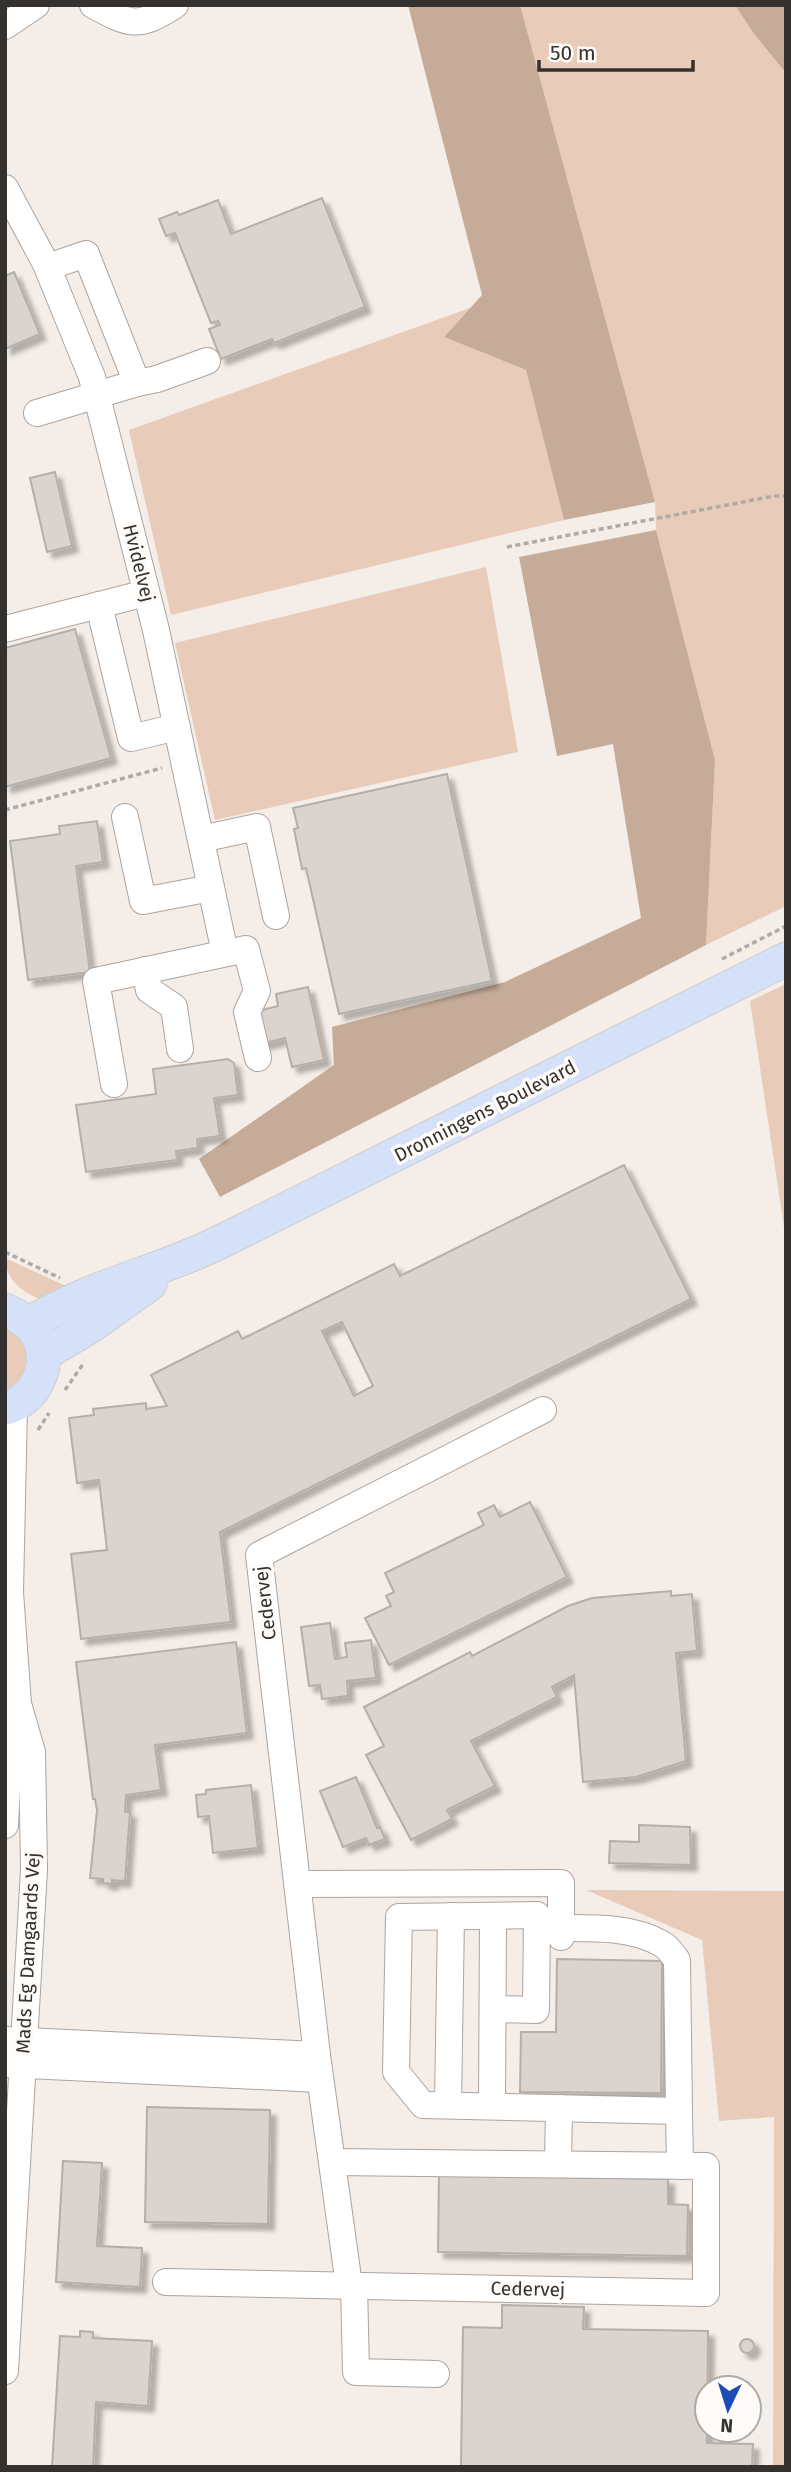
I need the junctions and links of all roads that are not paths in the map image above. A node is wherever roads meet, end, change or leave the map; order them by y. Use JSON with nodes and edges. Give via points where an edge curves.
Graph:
{"nodes":[{"id":1,"x":36,"y":5,"type":"edge"},
{"id":2,"x":93,"y":5,"type":"edge"},
{"id":3,"x":175,"y":5,"type":"edge"},
{"id":4,"x":5,"y":26,"type":"edge"},
{"id":5,"x":5,"y":188,"type":"edge"},
{"id":6,"x":12,"y":215,"type":"edge"},
{"id":7,"x":48,"y":267,"type":"junction"},
{"id":8,"x":207,"y":361,"type":"dead end"},
{"id":9,"x":136,"y":383,"type":"junction"},
{"id":10,"x":96,"y":394,"type":"junction"},
{"id":11,"x":37,"y":413,"type":"dead end"},
{"id":12,"x":146,"y":593,"type":"junction"},
{"id":13,"x":99,"y":605,"type":"junction"},
{"id":14,"x":5,"y":629,"type":"edge"},
{"id":15,"x":177,"y":727,"type":"junction"},
{"id":16,"x":125,"y":817,"type":"dead end"},
{"id":17,"x":201,"y":839,"type":"junction"},
{"id":18,"x":211,"y":888,"type":"junction"},
{"id":19,"x":276,"y":916,"type":"dead end"},
{"id":20,"x":225,"y":953,"type":"junction"},
{"id":21,"x":786,"y":959,"type":"edge"},
{"id":22,"x":145,"y":970,"type":"junction"},
{"id":23,"x":180,"y":1049,"type":"dead end"},
{"id":24,"x":258,"y":1058,"type":"dead end"},
{"id":25,"x":114,"y":1084,"type":"dead end"},
{"id":26,"x":80,"y":1302,"type":"junction"},
{"id":27,"x":17,"y":1317,"type":"edge"},
{"id":28,"x":43,"y":1355,"type":"junction"},
{"id":29,"x":10,"y":1407,"type":"edge"},
{"id":30,"x":543,"y":1410,"type":"dead end"},
{"id":31,"x":8,"y":1581,"type":"edge"},
{"id":32,"x":19,"y":1704,"type":"junction"},
{"id":33,"x":5,"y":1825,"type":"edge"},
{"id":34,"x":297,"y":1884,"type":"junction"},
{"id":35,"x":451,"y":1916,"type":"junction"},
{"id":36,"x":493,"y":1916,"type":"junction"},
{"id":37,"x":553,"y":1931,"type":"junction"},
{"id":38,"x":493,"y":2009,"type":"junction"},
{"id":39,"x":14,"y":2052,"type":"edge"},
{"id":40,"x":318,"y":2067,"type":"junction"},
{"id":41,"x":448,"y":2105,"type":"junction"},
{"id":42,"x":492,"y":2106,"type":"junction"},
{"id":43,"x":559,"y":2108,"type":"junction"},
{"id":44,"x":679,"y":2111,"type":"junction"},
{"id":45,"x":332,"y":2162,"type":"junction"},
{"id":46,"x":558,"y":2164,"type":"junction"},
{"id":47,"x":680,"y":2166,"type":"junction"},
{"id":48,"x":166,"y":2282,"type":"dead end"},
{"id":49,"x":351,"y":2285,"type":"junction"},
{"id":50,"x":5,"y":2371,"type":"edge"},
{"id":51,"x":436,"y":2374,"type":"dead end"}],
"edges":[{"from":1,"to":4,"type":"street"},
{"from":2,"to":3,"type":"street","via":[[125,22],[153,19]]},
{"from":5,"to":6,"type":"street","name":"Hvidelvej"},
{"from":6,"to":7,"type":"street","name":"Hvidelvej"},
{"from":7,"to":9,"type":"street","via":[[86,254]]},
{"from":7,"to":10,"type":"street","name":"Hvidelvej"},
{"from":8,"to":9,"type":"street"},
{"from":9,"to":10,"type":"street"},
{"from":10,"to":11,"type":"street"},
{"from":10,"to":12,"type":"street","name":"Hvidelvej"},
{"from":12,"to":13,"type":"street"},
{"from":12,"to":15,"type":"street","name":"Hvidelvej"},
{"from":13,"to":14,"type":"street"},
{"from":13,"to":15,"type":"street","via":[[131,738]]},
{"from":15,"to":17,"type":"street","name":"Hvidelvej"},
{"from":16,"to":18,"type":"street","via":[[143,901]]},
{"from":17,"to":18,"type":"street","name":"Hvidelvej"},
{"from":17,"to":19,"type":"street","via":[[257,827]]},
{"from":18,"to":20,"type":"street","name":"Hvidelvej"},
{"from":20,"to":22,"type":"street"},
{"from":20,"to":24,"type":"street","via":[[246,949],[257,991],[247,1012]]},
{"from":21,"to":26,"type":"main road","name":"Dronningens Boulevard","via":[[184,1260]]},
{"from":22,"to":23,"type":"street","via":[[149,990],[174,1007]]},
{"from":22,"to":25,"type":"street","via":[[96,981]]},
{"from":26,"to":27,"type":"main road","name":"Dronningens Boulevard"},
{"from":26,"to":28,"type":"main road","name":"Dronningens Boulevard"},
{"from":27,"to":28,"type":"main road","via":[[39,1338]]},
{"from":28,"to":29,"type":"main road","via":[[41,1376],[31,1394]]},
{"from":29,"to":31,"type":"street","name":"Mads Eg Damgaards Vej"},
{"from":30,"to":34,"type":"street","name":"Cedervej","via":[[259,1555]]},
{"from":31,"to":32,"type":"street","name":"Mads Eg Damgaards Vej"},
{"from":32,"to":33,"type":"street","name":"Mads Eg Damgaards Vej","via":[[9,1750]]},
{"from":32,"to":39,"type":"street","name":"Mads Eg Damgaards Vej","via":[[32,1752],[34,1870]]},
{"from":34,"to":37,"type":"street","via":[[561,1883]]},
{"from":34,"to":40,"type":"street","name":"Cedervej"},
{"from":35,"to":36,"type":"street"},
{"from":35,"to":41,"type":"street"},
{"from":35,"to":41,"type":"street","via":[[399,1917],[396,2062],[396,2071],[423,2105]]},
{"from":36,"to":37,"type":"street","via":[[537,1915]]},
{"from":36,"to":38,"type":"street"},
{"from":37,"to":38,"type":"street","via":[[536,2010]]},
{"from":37,"to":44,"type":"street","via":[[618,1930],[664,1945],[677,1960]]},
{"from":38,"to":42,"type":"street"},
{"from":39,"to":40,"type":"street"},
{"from":39,"to":50,"type":"street","name":"Mads Eg Damgaards Vej"},
{"from":40,"to":45,"type":"street","name":"Cedervej"},
{"from":41,"to":42,"type":"street"},
{"from":42,"to":43,"type":"street"},
{"from":43,"to":44,"type":"street"},
{"from":43,"to":46,"type":"street"},
{"from":44,"to":47,"type":"street"},
{"from":45,"to":46,"type":"street"},
{"from":45,"to":49,"type":"street","name":"Cedervej"},
{"from":46,"to":47,"type":"street"},
{"from":47,"to":49,"type":"street","name":"Cedervej","via":[[706,2166],[706,2293]]},
{"from":48,"to":49,"type":"street","name":"Cedervej"},
{"from":49,"to":51,"type":"street","via":[[356,2372]]}]}
